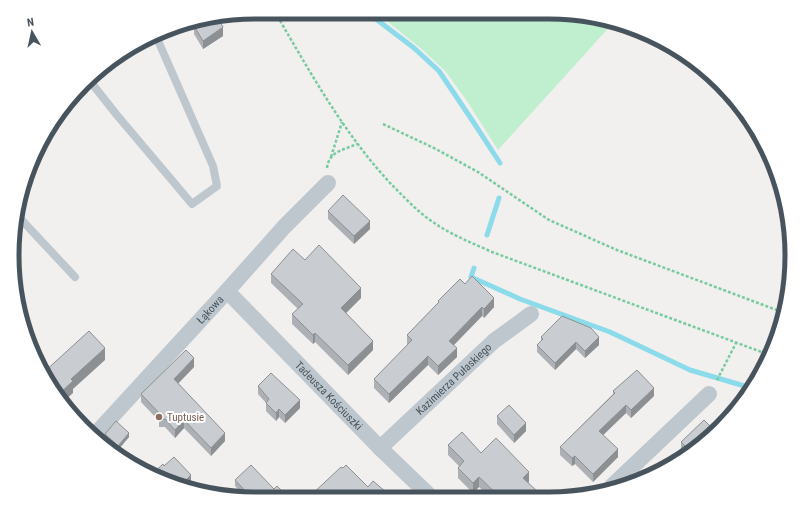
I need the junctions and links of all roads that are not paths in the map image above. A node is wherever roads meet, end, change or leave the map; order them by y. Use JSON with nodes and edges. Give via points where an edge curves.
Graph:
{"nodes":[{"id":1,"x":158,"y":40,"type":"edge"},
{"id":2,"x":93,"y":84,"type":"edge"},
{"id":3,"x":328,"y":183,"type":"road end"},
{"id":4,"x":22,"y":219,"type":"edge"},
{"id":5,"x":75,"y":277,"type":"dead end"},
{"id":6,"x":227,"y":291,"type":"junction"},
{"id":7,"x":531,"y":314,"type":"dead end"},
{"id":8,"x":713,"y":387,"type":"road end"},
{"id":9,"x":99,"y":432,"type":"edge"},
{"id":10,"x":380,"y":448,"type":"junction"},
{"id":11,"x":616,"y":482,"type":"edge"},
{"id":12,"x":426,"y":492,"type":"edge"}],
"edges":[{"from":1,"to":2,"type":"lane","via":[[213,166],[217,186],[192,204]]},
{"from":3,"to":6,"type":"street","name":"Łąkowa","via":[[284,227]]},
{"from":4,"to":5,"type":"lane"},
{"from":6,"to":9,"type":"street","name":"Łąkowa"},
{"from":6,"to":10,"type":"street","name":"Tadeusza Kościuszki"},
{"from":7,"to":10,"type":"street","name":"Kazimierza Pułaskiego","via":[[494,341]]},
{"from":8,"to":11,"type":"street"},
{"from":10,"to":12,"type":"street","name":"Tadeusza Kościuszki"}]}
